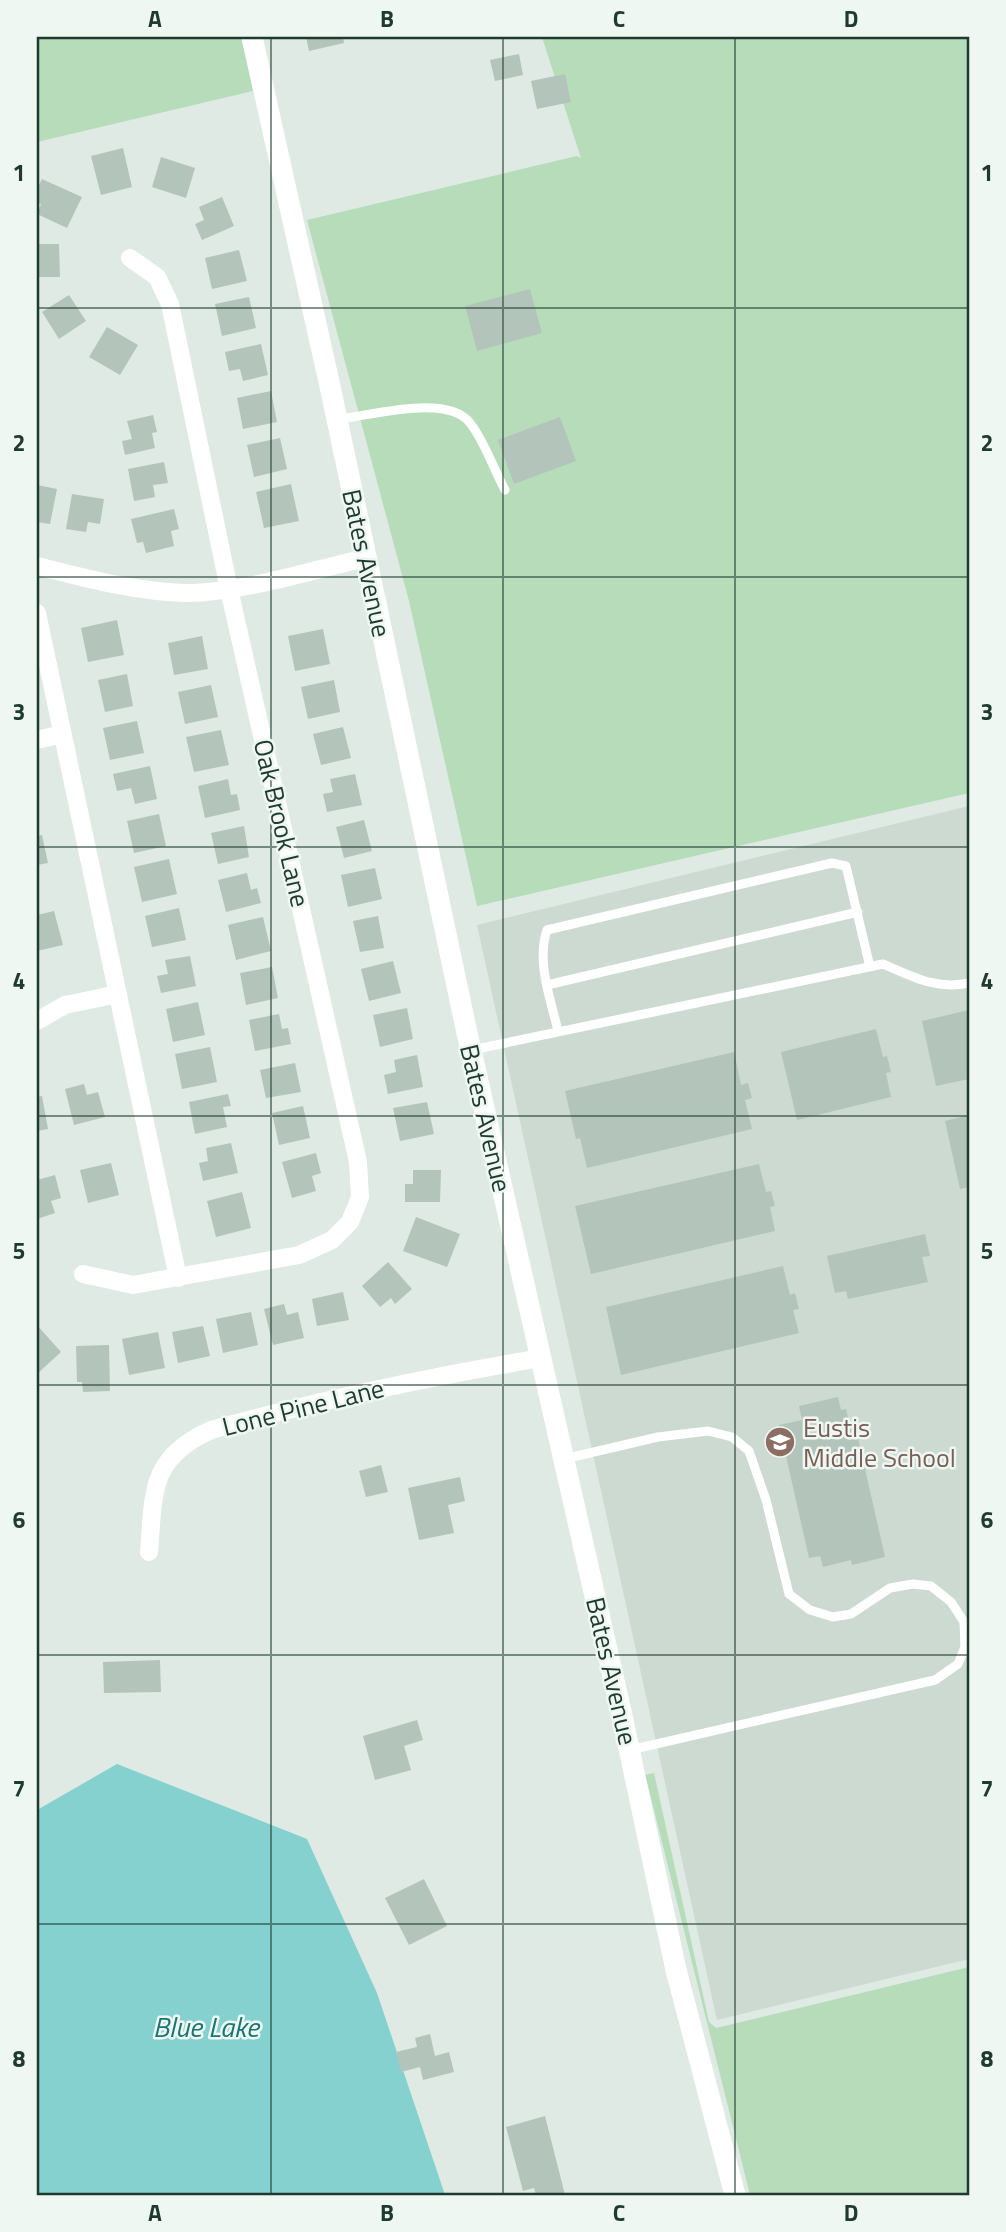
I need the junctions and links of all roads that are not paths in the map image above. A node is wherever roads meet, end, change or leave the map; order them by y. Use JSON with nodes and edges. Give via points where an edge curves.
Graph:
{"nodes":[{"id":1,"x":252,"y":37,"type":"edge"},
{"id":2,"x":130,"y":258,"type":"dead end"},
{"id":3,"x":337,"y":419,"type":"junction"},
{"id":4,"x":505,"y":490,"type":"dead end"},
{"id":5,"x":366,"y":558,"type":"junction"},
{"id":6,"x":38,"y":571,"type":"edge"},
{"id":7,"x":229,"y":589,"type":"junction"},
{"id":8,"x":37,"y":613,"type":"edge"},
{"id":9,"x":62,"y":734,"type":"junction"},
{"id":10,"x":37,"y":740,"type":"edge"},
{"id":11,"x":858,"y":912,"type":"junction"},
{"id":12,"x":870,"y":967,"type":"junction"},
{"id":13,"x":969,"y":983,"type":"edge"},
{"id":14,"x":547,"y":985,"type":"junction"},
{"id":15,"x":118,"y":994,"type":"junction"},
{"id":16,"x":37,"y":1021,"type":"edge"},
{"id":17,"x":558,"y":1031,"type":"junction"},
{"id":18,"x":471,"y":1051,"type":"junction"},
{"id":19,"x":83,"y":1274,"type":"dead end"},
{"id":20,"x":178,"y":1278,"type":"junction"},
{"id":21,"x":541,"y":1358,"type":"junction"},
{"id":22,"x":564,"y":1459,"type":"junction"},
{"id":23,"x":149,"y":1552,"type":"dead end"},
{"id":24,"x":630,"y":1750,"type":"junction"},
{"id":25,"x":735,"y":2195,"type":"edge"}],
"edges":[{"from":1,"to":3,"type":"street","name":"Bates Avenue"},
{"from":2,"to":7,"type":"street","name":"Oak Brook Lane","via":[[157,277],[170,304]]},
{"from":3,"to":4,"type":"lane","via":[[418,408],[458,413],[469,422]]},
{"from":3,"to":5,"type":"street","name":"Bates Avenue"},
{"from":5,"to":7,"type":"street"},
{"from":5,"to":18,"type":"street","name":"Bates Avenue"},
{"from":6,"to":7,"type":"street","via":[[150,591]]},
{"from":7,"to":20,"type":"street","name":"Oak Brook Lane","via":[[358,1162],[360,1197],[350,1222],[332,1240],[299,1255]]},
{"from":8,"to":9,"type":"street"},
{"from":9,"to":10,"type":"street"},
{"from":9,"to":15,"type":"street"},
{"from":11,"to":12,"type":"lane"},
{"from":11,"to":14,"type":"lane"},
{"from":11,"to":14,"type":"lane","via":[[846,866],[832,863],[571,924],[547,930],[543,954]]},
{"from":12,"to":13,"type":"lane","via":[[883,964],[936,986]]},
{"from":12,"to":17,"type":"lane"},
{"from":14,"to":17,"type":"lane"},
{"from":15,"to":16,"type":"street","via":[[65,1005]]},
{"from":15,"to":20,"type":"street"},
{"from":17,"to":18,"type":"lane"},
{"from":18,"to":21,"type":"street","name":"Bates Avenue"},
{"from":19,"to":20,"type":"street","name":"Oak Brook Lane","via":[[133,1285]]},
{"from":21,"to":22,"type":"street","name":"Bates Avenue"},
{"from":21,"to":23,"type":"street","name":"Lone Pine Lane","via":[[330,1398],[192,1438],[174,1452],[154,1487]]},
{"from":22,"to":24,"type":"street","name":"Bates Avenue"},
{"from":22,"to":24,"type":"lane","via":[[657,1437],[708,1431],[732,1437],[749,1451],[789,1594],[810,1610],[833,1617],[851,1614],[890,1588],[931,1586],[951,1602],[964,1622],[965,1647],[958,1664],[935,1680]]},
{"from":24,"to":25,"type":"street","name":"Bates Avenue","via":[[676,1970]]}]}
